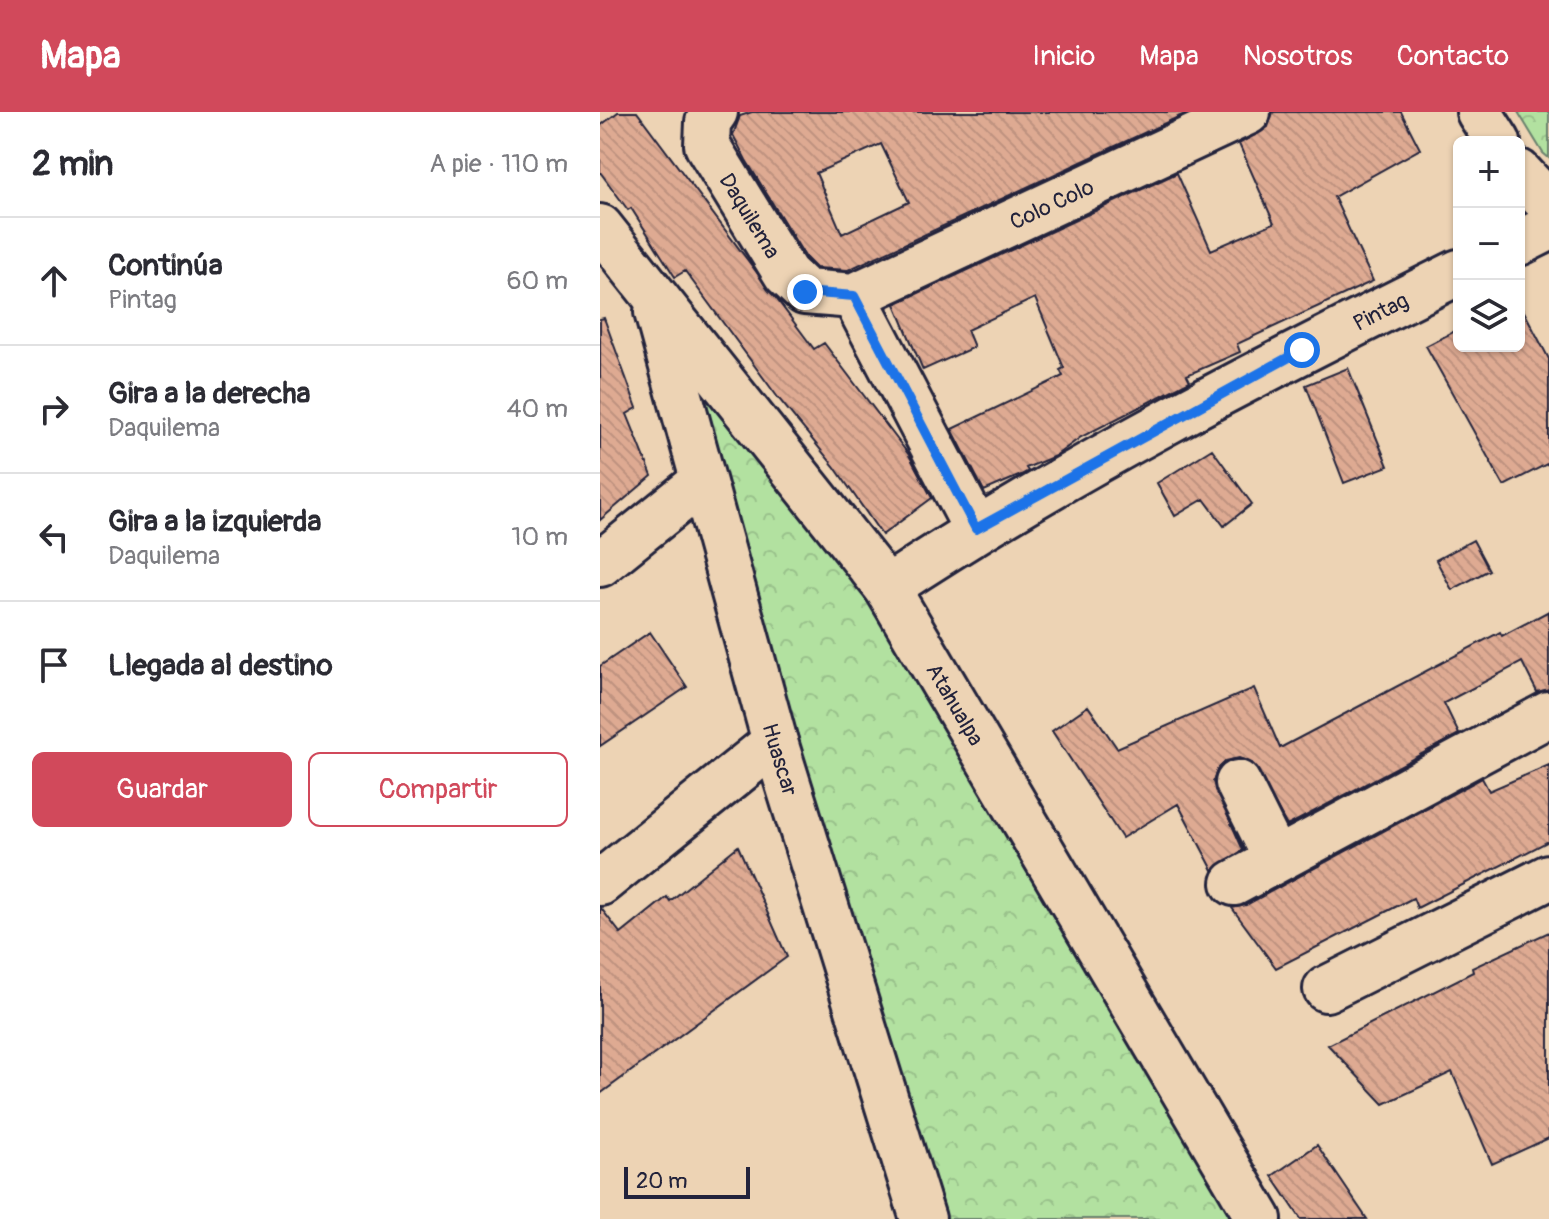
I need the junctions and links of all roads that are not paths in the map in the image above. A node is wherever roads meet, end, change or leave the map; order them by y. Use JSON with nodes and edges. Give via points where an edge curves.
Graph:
{"nodes":[{"id":1,"x":715,"y":112,"type":"edge"},
{"id":2,"x":1248,"y":112,"type":"edge"},
{"id":3,"x":1479,"y":112,"type":"edge"},
{"id":4,"x":1494,"y":136,"type":"edge"},
{"id":5,"x":1525,"y":178,"type":"edge"},
{"id":6,"x":1549,"y":204,"type":"edge"},
{"id":7,"x":600,"y":227,"type":"edge"},
{"id":8,"x":1549,"y":228,"type":"edge"},
{"id":9,"x":1525,"y":240,"type":"edge"},
{"id":10,"x":1453,"y":275,"type":"edge"},
{"id":11,"x":653,"y":296,"type":"junction"},
{"id":12,"x":854,"y":296,"type":"junction"},
{"id":13,"x":702,"y":482,"type":"junction"},
{"id":14,"x":976,"y":529,"type":"junction"},
{"id":15,"x":600,"y":564,"type":"edge"},
{"id":16,"x":887,"y":588,"type":"junction"},
{"id":17,"x":1549,"y":714,"type":"edge"},
{"id":18,"x":775,"y":742,"type":"junction"},
{"id":19,"x":1238,"y":783,"type":"dead end"},
{"id":20,"x":1276,"y":859,"type":"junction"},
{"id":21,"x":1549,"y":877,"type":"edge"},
{"id":22,"x":600,"y":883,"type":"edge"},
{"id":23,"x":1234,"y":883,"type":"dead end"},
{"id":24,"x":1326,"y":989,"type":"dead end"},
{"id":25,"x":923,"y":1219,"type":"edge"},
{"id":26,"x":1259,"y":1219,"type":"edge"}],
"edges":[{"from":1,"to":12,"type":"street","name":"Daquilema","via":[[708,122],[707,145],[786,274],[805,292]]},
{"from":2,"to":12,"type":"street","name":"Colo Colo"},
{"from":3,"to":4,"type":"street"},
{"from":5,"to":6,"type":"street"},
{"from":7,"to":11,"type":"street","name":"Atahualpa"},
{"from":8,"to":9,"type":"street"},
{"from":10,"to":14,"type":"street","name":"Pintag","via":[[1302,350]]},
{"from":11,"to":13,"type":"street","name":"Huascar"},
{"from":11,"to":16,"type":"street","name":"Atahualpa"},
{"from":12,"to":14,"type":"street"},
{"from":13,"to":15,"type":"street"},
{"from":13,"to":18,"type":"street","name":"Huascar"},
{"from":14,"to":16,"type":"street","name":"Pintag"},
{"from":16,"to":26,"type":"street","name":"Atahualpa"},
{"from":17,"to":20,"type":"street"},
{"from":18,"to":22,"type":"street"},
{"from":18,"to":25,"type":"street","name":"Huascar"},
{"from":19,"to":20,"type":"street"},
{"from":20,"to":23,"type":"street"},
{"from":21,"to":24,"type":"street"}]}
